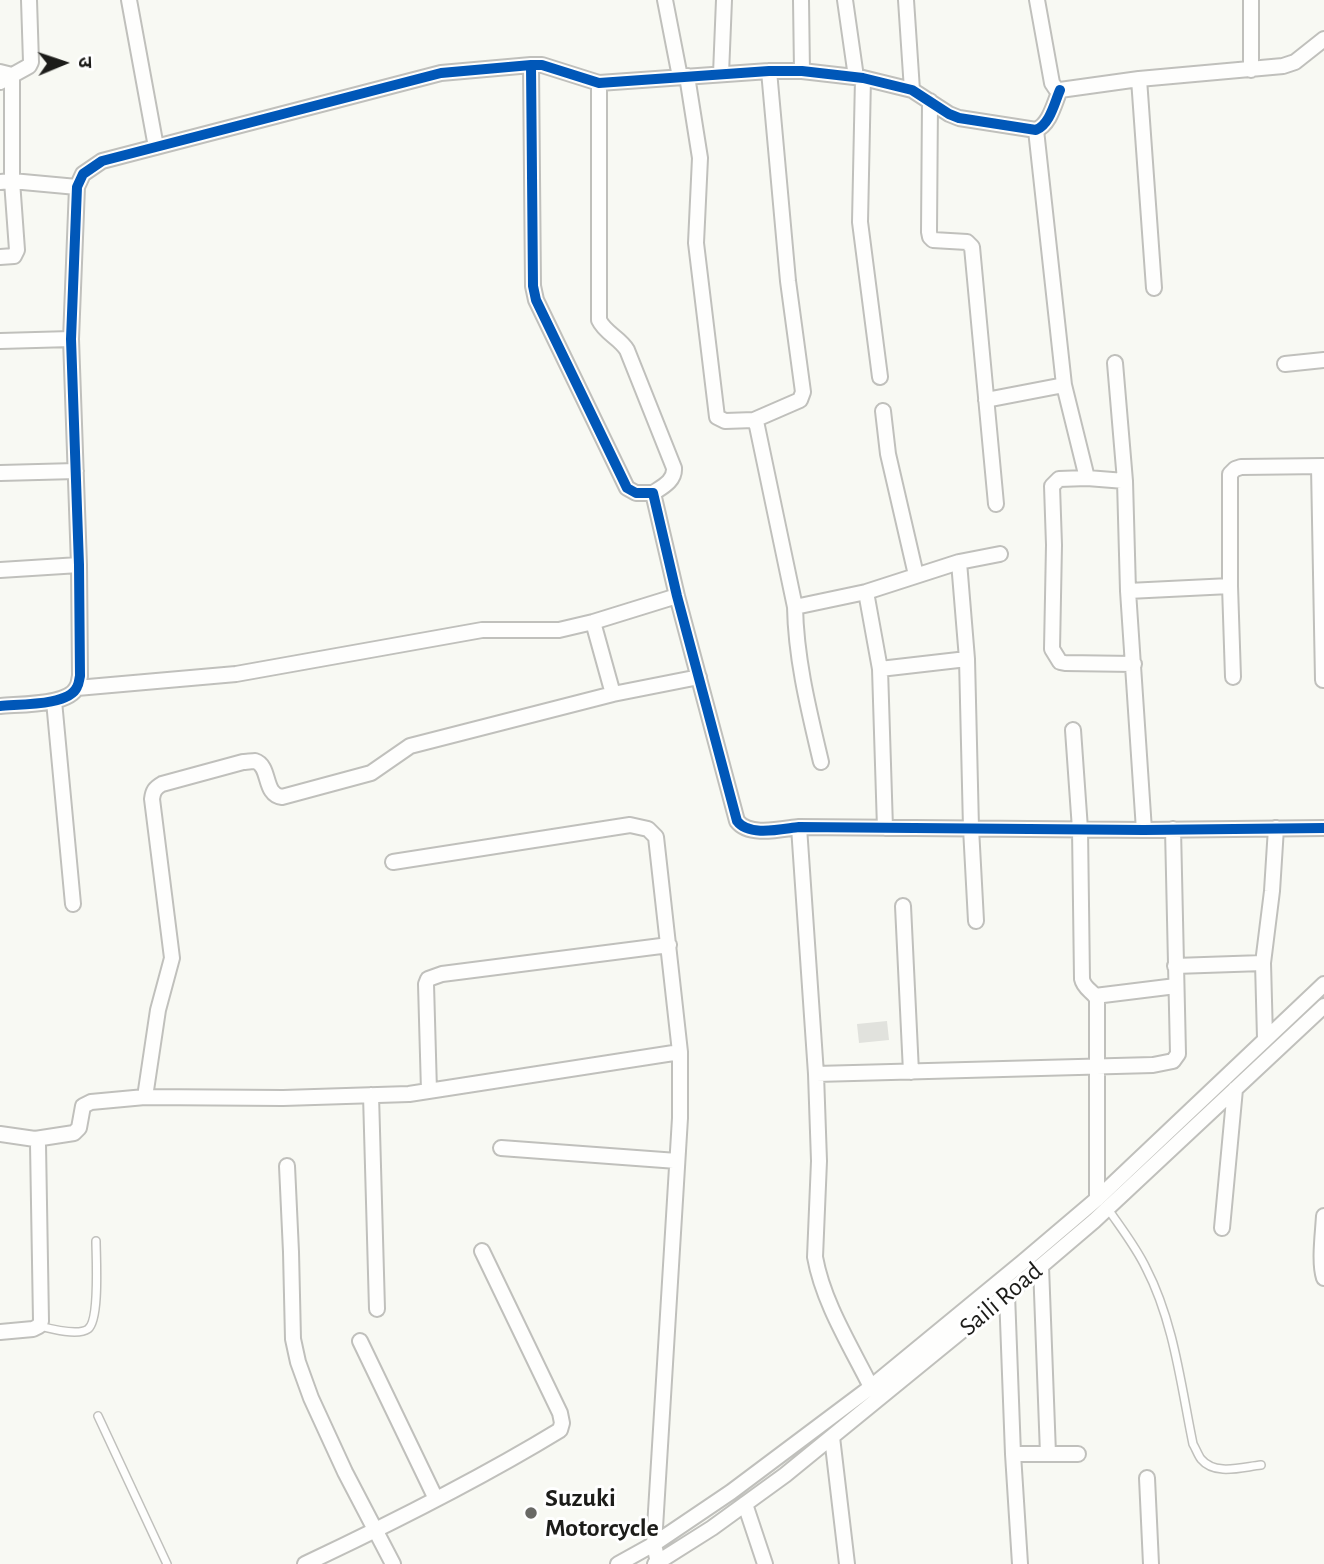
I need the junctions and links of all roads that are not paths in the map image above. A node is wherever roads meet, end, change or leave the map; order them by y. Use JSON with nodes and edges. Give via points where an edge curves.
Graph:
{"nodes":[{"id":1,"x":29,"y":0,"type":"edge"},
{"id":2,"x":129,"y":0,"type":"edge"},
{"id":3,"x":665,"y":0,"type":"edge"},
{"id":4,"x":724,"y":0,"type":"edge"},
{"id":5,"x":801,"y":0,"type":"edge"},
{"id":6,"x":845,"y":0,"type":"edge"},
{"id":7,"x":906,"y":0,"type":"edge"},
{"id":8,"x":1037,"y":0,"type":"edge"},
{"id":9,"x":1251,"y":0,"type":"edge"},
{"id":10,"x":1324,"y":39,"type":"edge"},
{"id":11,"x":531,"y":65,"type":"junction"},
{"id":12,"x":1251,"y":70,"type":"junction"},
{"id":13,"x":769,"y":71,"type":"junction"},
{"id":14,"x":802,"y":71,"type":"junction"},
{"id":15,"x":721,"y":74,"type":"junction"},
{"id":16,"x":4,"y":76,"type":"edge"},
{"id":17,"x":683,"y":77,"type":"junction"},
{"id":18,"x":859,"y":77,"type":"junction"},
{"id":19,"x":1139,"y":79,"type":"junction"},
{"id":20,"x":600,"y":82,"type":"junction"},
{"id":21,"x":912,"y":90,"type":"junction"},
{"id":22,"x":1059,"y":90,"type":"junction"},
{"id":23,"x":930,"y":101,"type":"junction"},
{"id":24,"x":1036,"y":130,"type":"junction"},
{"id":25,"x":156,"y":147,"type":"junction"},
{"id":26,"x":6,"y":181,"type":"edge"},
{"id":27,"x":77,"y":187,"type":"junction"},
{"id":28,"x":0,"y":257,"type":"edge"},
{"id":29,"x":1154,"y":288,"type":"dead end"},
{"id":30,"x":71,"y":339,"type":"junction"},
{"id":31,"x":0,"y":341,"type":"edge"},
{"id":32,"x":1324,"y":360,"type":"edge"},
{"id":33,"x":1115,"y":363,"type":"dead end"},
{"id":34,"x":1285,"y":364,"type":"dead end"},
{"id":35,"x":880,"y":377,"type":"dead end"},
{"id":36,"x":1065,"y":385,"type":"junction"},
{"id":37,"x":986,"y":400,"type":"junction"},
{"id":38,"x":883,"y":411,"type":"dead end"},
{"id":39,"x":754,"y":420,"type":"junction"},
{"id":40,"x":1321,"y":467,"type":"edge"},
{"id":41,"x":76,"y":471,"type":"junction"},
{"id":42,"x":0,"y":473,"type":"edge"},
{"id":43,"x":1087,"y":478,"type":"junction"},
{"id":44,"x":1125,"y":481,"type":"junction"},
{"id":45,"x":653,"y":493,"type":"junction"},
{"id":46,"x":996,"y":504,"type":"dead end"},
{"id":47,"x":1000,"y":554,"type":"dead end"},
{"id":48,"x":958,"y":562,"type":"junction"},
{"id":49,"x":79,"y":565,"type":"junction"},
{"id":50,"x":0,"y":570,"type":"edge"},
{"id":51,"x":916,"y":575,"type":"junction"},
{"id":52,"x":1230,"y":586,"type":"junction"},
{"id":53,"x":1128,"y":591,"type":"junction"},
{"id":54,"x":866,"y":592,"type":"junction"},
{"id":55,"x":677,"y":596,"type":"junction"},
{"id":56,"x":795,"y":607,"type":"junction"},
{"id":57,"x":593,"y":622,"type":"junction"},
{"id":58,"x":967,"y":659,"type":"junction"},
{"id":59,"x":1134,"y":664,"type":"junction"},
{"id":60,"x":880,"y":668,"type":"junction"},
{"id":61,"x":699,"y":677,"type":"junction"},
{"id":62,"x":1233,"y":677,"type":"dead end"},
{"id":63,"x":1323,"y":680,"type":"edge"},
{"id":64,"x":77,"y":688,"type":"junction"},
{"id":65,"x":613,"y":694,"type":"junction"},
{"id":66,"x":54,"y":701,"type":"junction"},
{"id":67,"x":0,"y":706,"type":"edge"},
{"id":68,"x":1073,"y":730,"type":"dead end"},
{"id":69,"x":821,"y":762,"type":"dead end"},
{"id":70,"x":799,"y":827,"type":"junction"},
{"id":71,"x":885,"y":828,"type":"junction"},
{"id":72,"x":971,"y":828,"type":"junction"},
{"id":73,"x":1276,"y":828,"type":"junction"},
{"id":74,"x":1324,"y":828,"type":"edge"},
{"id":75,"x":1080,"y":829,"type":"junction"},
{"id":76,"x":1173,"y":829,"type":"junction"},
{"id":77,"x":1144,"y":830,"type":"junction"},
{"id":78,"x":393,"y":862,"type":"dead end"},
{"id":79,"x":73,"y":904,"type":"dead end"},
{"id":80,"x":903,"y":906,"type":"dead end"},
{"id":81,"x":976,"y":922,"type":"dead end"},
{"id":82,"x":669,"y":945,"type":"junction"},
{"id":83,"x":1264,"y":963,"type":"junction"},
{"id":84,"x":1175,"y":966,"type":"junction"},
{"id":85,"x":1324,"y":984,"type":"edge"},
{"id":86,"x":1176,"y":986,"type":"junction"},
{"id":87,"x":1095,"y":996,"type":"junction"},
{"id":88,"x":1324,"y":1006,"type":"edge"},
{"id":89,"x":1265,"y":1038,"type":"junction"},
{"id":90,"x":680,"y":1052,"type":"junction"},
{"id":91,"x":1098,"y":1066,"type":"junction"},
{"id":92,"x":911,"y":1072,"type":"junction"},
{"id":93,"x":816,"y":1074,"type":"junction"},
{"id":94,"x":1235,"y":1089,"type":"junction"},
{"id":95,"x":429,"y":1091,"type":"junction"},
{"id":96,"x":371,"y":1094,"type":"junction"},
{"id":97,"x":145,"y":1097,"type":"junction"},
{"id":98,"x":0,"y":1134,"type":"edge"},
{"id":99,"x":35,"y":1139,"type":"junction"},
{"id":100,"x":501,"y":1149,"type":"dead end"},
{"id":101,"x":677,"y":1161,"type":"junction"},
{"id":102,"x":286,"y":1166,"type":"dead end"},
{"id":103,"x":1102,"y":1204,"type":"junction"},
{"id":104,"x":1324,"y":1216,"type":"edge"},
{"id":105,"x":1222,"y":1228,"type":"dead end"},
{"id":106,"x":96,"y":1241,"type":"dead end"},
{"id":107,"x":482,"y":1251,"type":"dead end"},
{"id":108,"x":1041,"y":1266,"type":"junction"},
{"id":109,"x":1324,"y":1278,"type":"edge"},
{"id":110,"x":1007,"y":1294,"type":"junction"},
{"id":111,"x":377,"y":1309,"type":"dead end"},
{"id":112,"x":39,"y":1326,"type":"junction"},
{"id":113,"x":0,"y":1332,"type":"edge"},
{"id":114,"x":360,"y":1341,"type":"dead end"},
{"id":115,"x":871,"y":1387,"type":"junction"},
{"id":116,"x":98,"y":1416,"type":"dead end"},
{"id":117,"x":832,"y":1437,"type":"junction"},
{"id":118,"x":1013,"y":1454,"type":"junction"},
{"id":119,"x":1048,"y":1454,"type":"junction"},
{"id":120,"x":1078,"y":1454,"type":"dead end"},
{"id":121,"x":1261,"y":1465,"type":"dead end"},
{"id":122,"x":1147,"y":1478,"type":"dead end"},
{"id":123,"x":436,"y":1499,"type":"junction"},
{"id":124,"x":745,"y":1504,"type":"junction"},
{"id":125,"x":375,"y":1531,"type":"junction"},
{"id":126,"x":654,"y":1544,"type":"junction"},
{"id":127,"x":657,"y":1563,"type":"edge"},
{"id":128,"x":167,"y":1564,"type":"edge"},
{"id":129,"x":306,"y":1564,"type":"edge"},
{"id":130,"x":393,"y":1564,"type":"edge"},
{"id":131,"x":618,"y":1564,"type":"edge"},
{"id":132,"x":765,"y":1564,"type":"edge"},
{"id":133,"x":847,"y":1564,"type":"edge"},
{"id":134,"x":1020,"y":1564,"type":"edge"},
{"id":135,"x":1151,"y":1564,"type":"edge"}],
"edges":[{"from":1,"to":16,"type":"street","via":[[32,62]]},
{"from":2,"to":25,"type":"street"},
{"from":3,"to":17,"type":"street"},
{"from":4,"to":15,"type":"street"},
{"from":5,"to":14,"type":"street"},
{"from":6,"to":18,"type":"street"},
{"from":7,"to":21,"type":"street"},
{"from":8,"to":22,"type":"street","via":[[1052,83]]},
{"from":9,"to":12,"type":"street"},
{"from":10,"to":12,"type":"street","via":[[1296,62]]},
{"from":11,"to":20,"type":"street"},
{"from":11,"to":25,"type":"street","via":[[441,73]]},
{"from":11,"to":45,"type":"street","via":[[536,300],[627,488]]},
{"from":12,"to":19,"type":"street"},
{"from":13,"to":14,"type":"street"},
{"from":13,"to":15,"type":"street"},
{"from":13,"to":39,"type":"street","via":[[803,393],[800,400]]},
{"from":14,"to":18,"type":"street"},
{"from":15,"to":17,"type":"street"},
{"from":16,"to":26,"type":"street"},
{"from":17,"to":20,"type":"street"},
{"from":17,"to":39,"type":"street","via":[[700,158],[695,243],[717,417]]},
{"from":18,"to":21,"type":"street"},
{"from":18,"to":35,"type":"street","via":[[860,222]]},
{"from":19,"to":22,"type":"street"},
{"from":19,"to":29,"type":"street"},
{"from":20,"to":45,"type":"street","via":[[599,320],[624,344],[674,468],[670,481]]},
{"from":21,"to":23,"type":"street"},
{"from":22,"to":24,"type":"street","via":[[1046,122]]},
{"from":23,"to":24,"type":"street","via":[[959,118]]},
{"from":23,"to":37,"type":"street","via":[[929,232],[933,240],[967,242],[972,247]]},
{"from":24,"to":36,"type":"street"},
{"from":25,"to":27,"type":"street","via":[[102,161],[83,174]]},
{"from":26,"to":27,"type":"street"},
{"from":26,"to":28,"type":"street","via":[[17,250],[14,256]]},
{"from":27,"to":30,"type":"street"},
{"from":30,"to":31,"type":"street"},
{"from":30,"to":41,"type":"street"},
{"from":32,"to":34,"type":"street"},
{"from":33,"to":44,"type":"street"},
{"from":36,"to":37,"type":"street"},
{"from":36,"to":43,"type":"street"},
{"from":37,"to":46,"type":"street"},
{"from":38,"to":51,"type":"street","via":[[888,454]]},
{"from":39,"to":56,"type":"street"},
{"from":40,"to":52,"type":"street","via":[[1241,467],[1232,471]]},
{"from":40,"to":63,"type":"street"},
{"from":41,"to":42,"type":"street"},
{"from":41,"to":49,"type":"street"},
{"from":43,"to":44,"type":"street"},
{"from":43,"to":59,"type":"street","via":[[1059,479],[1052,485],[1052,649],[1065,663]]},
{"from":44,"to":53,"type":"street"},
{"from":45,"to":55,"type":"street"},
{"from":47,"to":48,"type":"street"},
{"from":48,"to":51,"type":"street"},
{"from":48,"to":58,"type":"street"},
{"from":49,"to":50,"type":"street"},
{"from":49,"to":64,"type":"street"},
{"from":51,"to":54,"type":"street"},
{"from":52,"to":53,"type":"street"},
{"from":52,"to":62,"type":"street"},
{"from":53,"to":59,"type":"street"},
{"from":54,"to":56,"type":"street"},
{"from":54,"to":60,"type":"street"},
{"from":55,"to":57,"type":"street"},
{"from":55,"to":61,"type":"street"},
{"from":56,"to":69,"type":"street","via":[[802,680]]},
{"from":57,"to":64,"type":"street","via":[[559,630],[482,630],[236,674]]},
{"from":57,"to":65,"type":"street"},
{"from":58,"to":60,"type":"street"},
{"from":58,"to":72,"type":"street"},
{"from":59,"to":77,"type":"street"},
{"from":60,"to":71,"type":"street"},
{"from":61,"to":65,"type":"street"},
{"from":61,"to":70,"type":"street","via":[[737,821],[754,831]]},
{"from":64,"to":66,"type":"street"},
{"from":65,"to":97,"type":"street","via":[[410,746],[371,773],[282,797],[273,794],[262,766],[254,761],[156,788],[152,799],[172,958],[158,1010]]},
{"from":66,"to":67,"type":"street"},
{"from":66,"to":79,"type":"street"},
{"from":68,"to":75,"type":"street"},
{"from":70,"to":71,"type":"street"},
{"from":70,"to":93,"type":"street"},
{"from":71,"to":72,"type":"street"},
{"from":72,"to":75,"type":"street"},
{"from":72,"to":81,"type":"street"},
{"from":73,"to":74,"type":"street"},
{"from":73,"to":76,"type":"street"},
{"from":73,"to":83,"type":"street"},
{"from":75,"to":77,"type":"street"},
{"from":75,"to":87,"type":"street","via":[[1082,979]]},
{"from":76,"to":77,"type":"street"},
{"from":76,"to":84,"type":"street"},
{"from":78,"to":82,"type":"street","via":[[642,826],[656,837]]},
{"from":80,"to":92,"type":"street"},
{"from":82,"to":90,"type":"street"},
{"from":82,"to":95,"type":"street","via":[[428,978]]},
{"from":83,"to":84,"type":"street"},
{"from":83,"to":89,"type":"street"},
{"from":84,"to":86,"type":"street"},
{"from":85,"to":89,"type":"street"},
{"from":86,"to":87,"type":"street"},
{"from":86,"to":91,"type":"street","via":[[1176,1059],[1153,1065]]},
{"from":87,"to":91,"type":"street"},
{"from":88,"to":94,"type":"street","name":"Saili Road"},
{"from":89,"to":103,"type":"street"},
{"from":90,"to":95,"type":"street"},
{"from":90,"to":101,"type":"street"},
{"from":91,"to":92,"type":"street"},
{"from":91,"to":103,"type":"street"},
{"from":92,"to":93,"type":"street"},
{"from":93,"to":115,"type":"street","via":[[815,1256],[833,1311]]},
{"from":94,"to":103,"type":"street","name":"Saili Road"},
{"from":94,"to":105,"type":"street"},
{"from":95,"to":96,"type":"street"},
{"from":96,"to":97,"type":"street"},
{"from":96,"to":111,"type":"street"},
{"from":97,"to":99,"type":"street","via":[[86,1103],[74,1133]]},
{"from":98,"to":99,"type":"street"},
{"from":99,"to":112,"type":"street"},
{"from":100,"to":101,"type":"street"},
{"from":101,"to":126,"type":"street"},
{"from":102,"to":125,"type":"street","via":[[293,1339],[298,1362]]},
{"from":103,"to":108,"type":"street","name":"Saili Road"},
{"from":103,"to":115,"type":"street","via":[[1023,1262]]},
{"from":103,"to":121,"type":"lane","via":[[1146,1267],[1161,1304],[1200,1458],[1214,1468]]},
{"from":104,"to":109,"type":"street"},
{"from":106,"to":112,"type":"lane","via":[[91,1327],[78,1332]]},
{"from":107,"to":123,"type":"street","via":[[562,1423],[560,1430]]},
{"from":108,"to":110,"type":"street","name":"Saili Road"},
{"from":108,"to":119,"type":"street"},
{"from":110,"to":117,"type":"street","name":"Saili Road"},
{"from":110,"to":118,"type":"street"},
{"from":112,"to":113,"type":"street"},
{"from":114,"to":123,"type":"street"},
{"from":115,"to":126,"type":"street"},
{"from":116,"to":128,"type":"lane"},
{"from":117,"to":124,"type":"street","name":"Saili Road"},
{"from":117,"to":133,"type":"street"},
{"from":118,"to":119,"type":"street"},
{"from":118,"to":134,"type":"street"},
{"from":119,"to":120,"type":"street"},
{"from":122,"to":135,"type":"street"},
{"from":123,"to":125,"type":"street"},
{"from":124,"to":127,"type":"street","name":"Saili Road"},
{"from":124,"to":132,"type":"street"},
{"from":125,"to":129,"type":"street"},
{"from":125,"to":130,"type":"street"},
{"from":126,"to":127,"type":"street"},
{"from":126,"to":131,"type":"street"}]}
